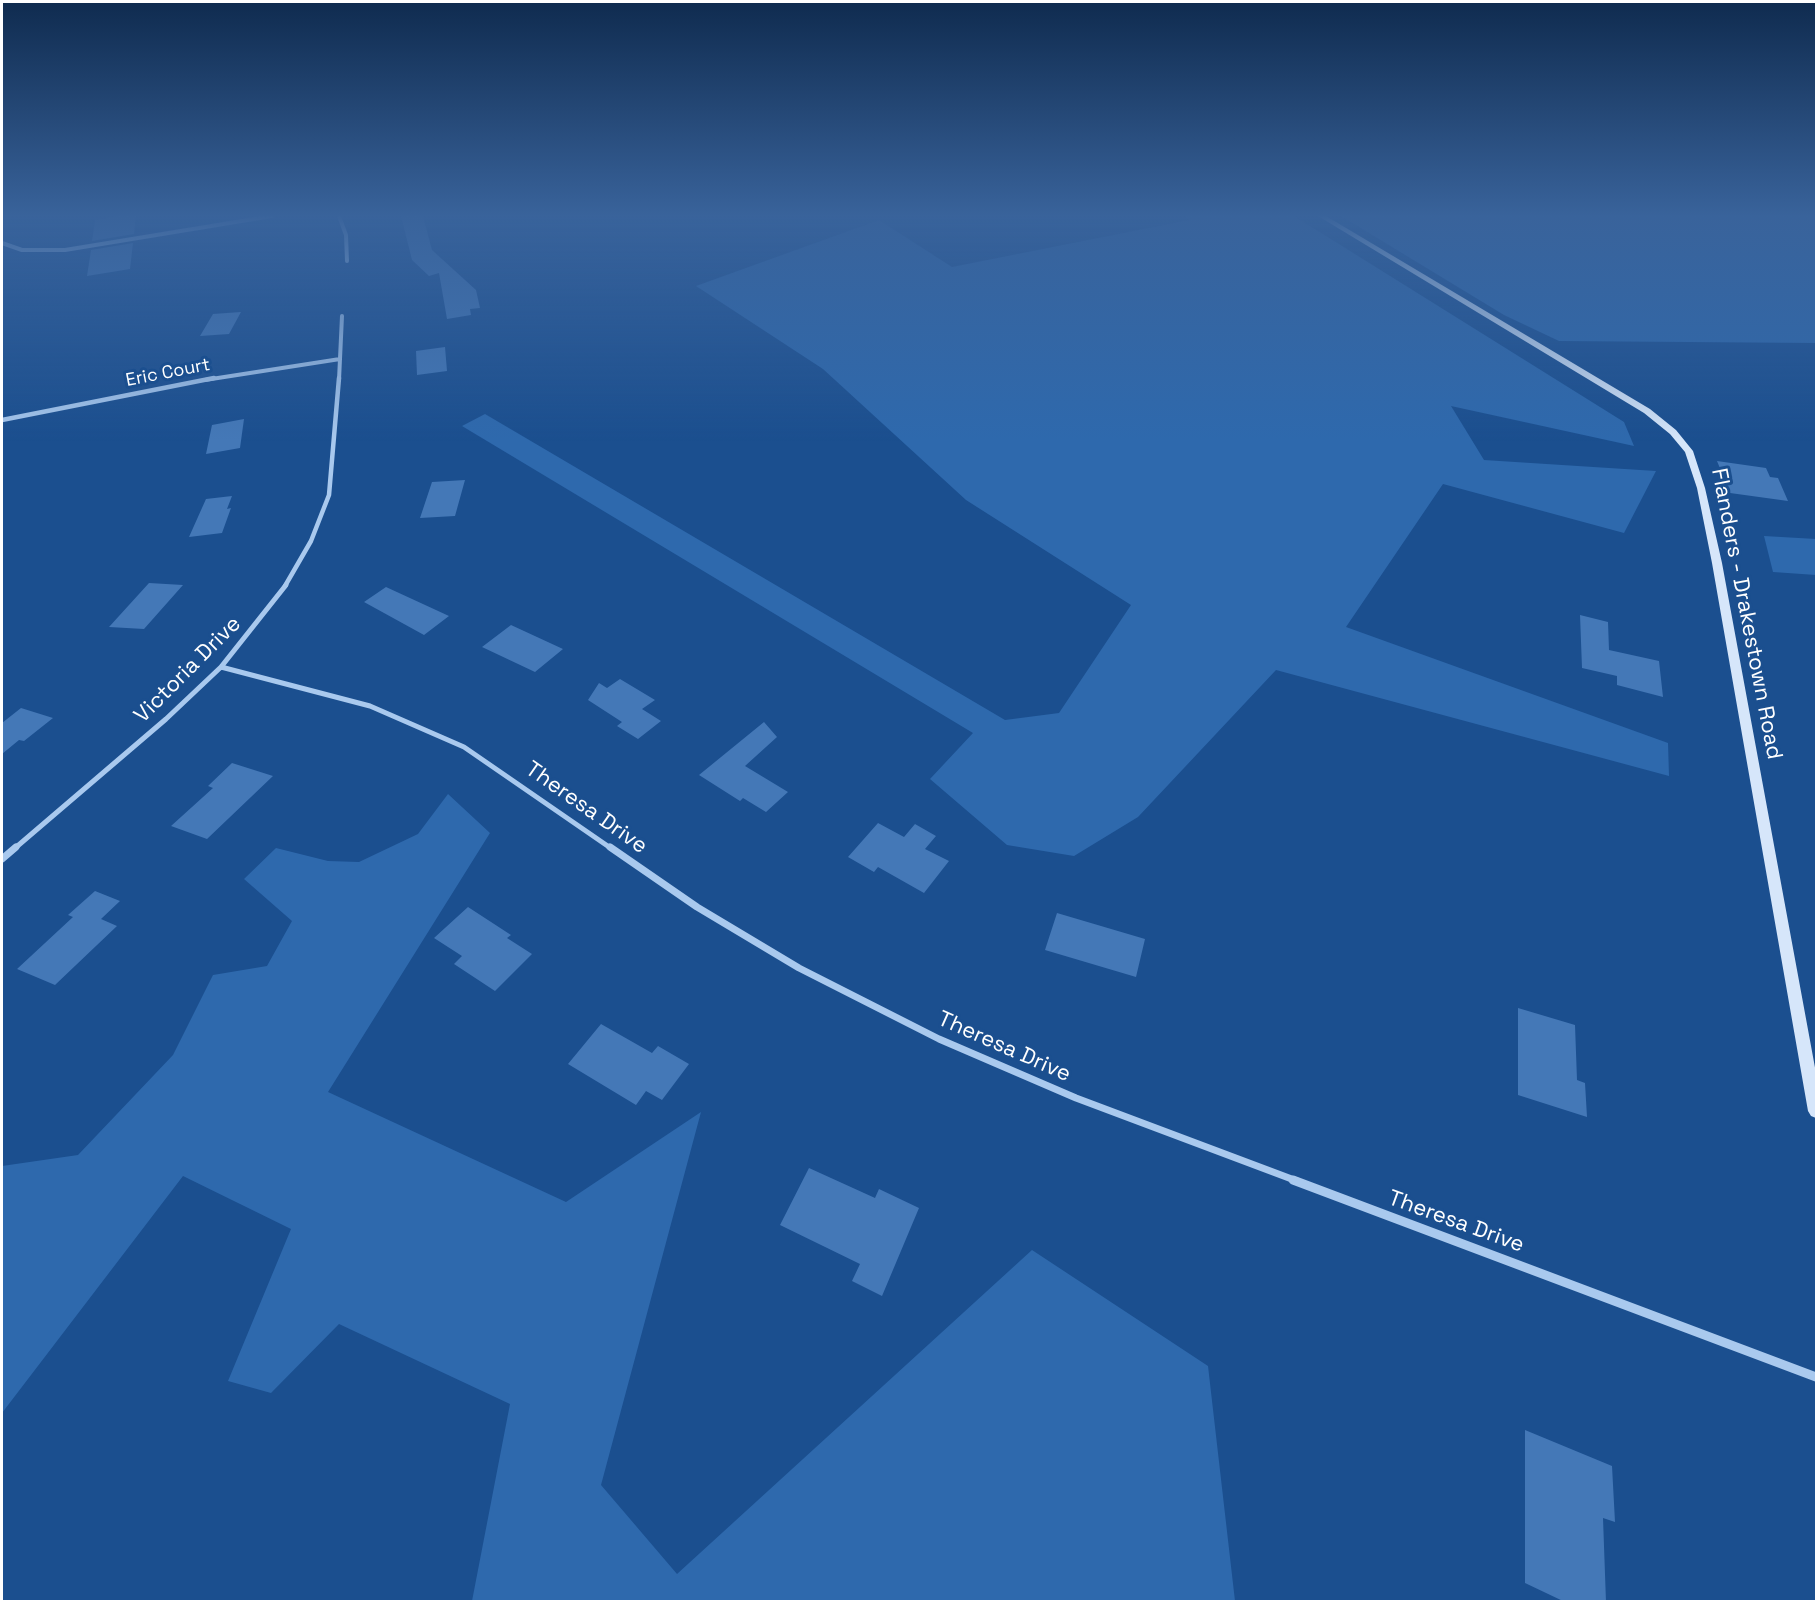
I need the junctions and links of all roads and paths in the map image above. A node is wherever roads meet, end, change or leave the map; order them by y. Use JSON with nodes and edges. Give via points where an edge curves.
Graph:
{"nodes":[{"id":1,"x":1445,"y":291,"type":"edge"},
{"id":2,"x":342,"y":316,"type":"dead end"},
{"id":3,"x":340,"y":359,"type":"junction"},
{"id":4,"x":2,"y":420,"type":"edge"},
{"id":5,"x":221,"y":667,"type":"junction"},
{"id":6,"x":2,"y":859,"type":"edge"},
{"id":7,"x":1816,"y":1111,"type":"edge"},
{"id":8,"x":1816,"y":1377,"type":"edge"}],
"edges":[{"from":1,"to":7,"type":"street","name":"Flanders - Drakestown Road","via":[[1627,399],[1665,425],[1689,452],[1714,552]]},
{"from":2,"to":3,"type":"street","name":"Victoria Drive"},
{"from":3,"to":4,"type":"street","name":"Eric Court","via":[[178,384]]},
{"from":3,"to":5,"type":"street","name":"Victoria Drive","via":[[333,472],[321,519],[286,585]]},
{"from":5,"to":6,"type":"street","name":"Victoria Drive"},
{"from":5,"to":8,"type":"street","name":"Theresa Drive","via":[[370,706],[464,747],[697,907],[799,968],[939,1039],[1076,1098]]}]}
